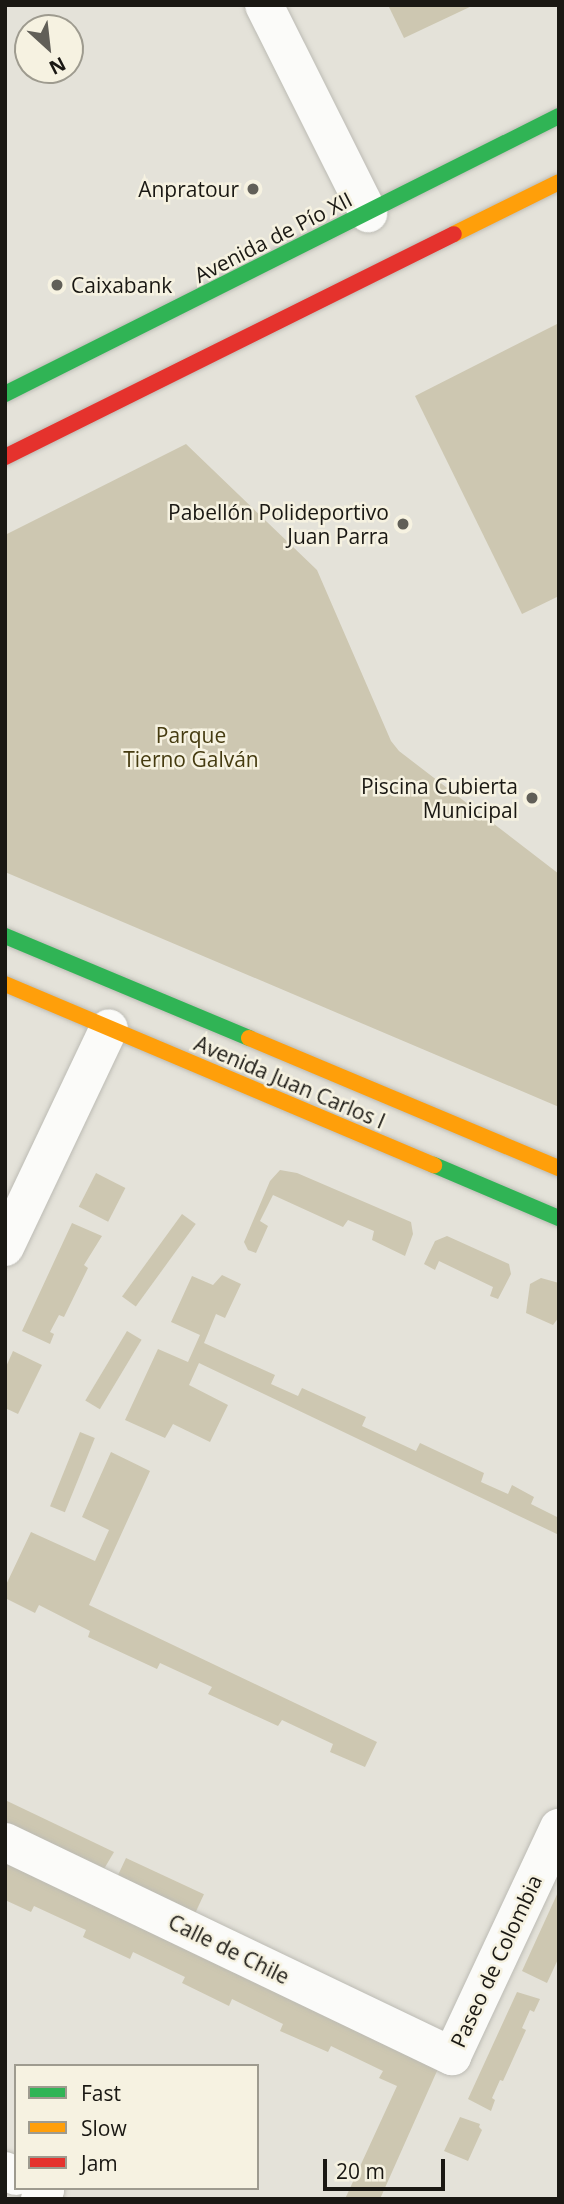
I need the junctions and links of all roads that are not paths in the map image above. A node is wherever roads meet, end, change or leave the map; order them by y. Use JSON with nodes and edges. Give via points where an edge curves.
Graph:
{"nodes":[{"id":1,"x":264,"y":5,"type":"edge"},
{"id":2,"x":559,"y":116,"type":"edge"},
{"id":3,"x":559,"y":182,"type":"edge"},
{"id":4,"x":368,"y":213,"type":"junction"},
{"id":5,"x":5,"y":394,"type":"edge"},
{"id":6,"x":5,"y":457,"type":"edge"},
{"id":7,"x":5,"y":936,"type":"edge"},
{"id":8,"x":5,"y":984,"type":"edge"},
{"id":9,"x":109,"y":1028,"type":"junction"},
{"id":10,"x":559,"y":1168,"type":"edge"},
{"id":11,"x":559,"y":1218,"type":"edge"},
{"id":12,"x":5,"y":1247,"type":"edge"},
{"id":13,"x":559,"y":1828,"type":"edge"},
{"id":14,"x":5,"y":1842,"type":"edge"},
{"id":15,"x":452,"y":2056,"type":"joint"}],
"edges":[{"from":1,"to":4,"type":"street"},
{"from":2,"to":4,"type":"main road","name":"Avenida de Pío XII"},
{"from":3,"to":6,"type":"main road"},
{"from":4,"to":5,"type":"main road","name":"Avenida de Pío XII"},
{"from":7,"to":10,"type":"main road","name":"Avenida Juan Carlos I"},
{"from":8,"to":9,"type":"main road","name":"Avenida Juan Carlos I"},
{"from":9,"to":11,"type":"main road","name":"Avenida Juan Carlos I"},
{"from":9,"to":12,"type":"street"},
{"from":13,"to":15,"type":"street","name":"Paseo de Colombia"},
{"from":14,"to":15,"type":"street","name":"Calle de Chile"}]}
